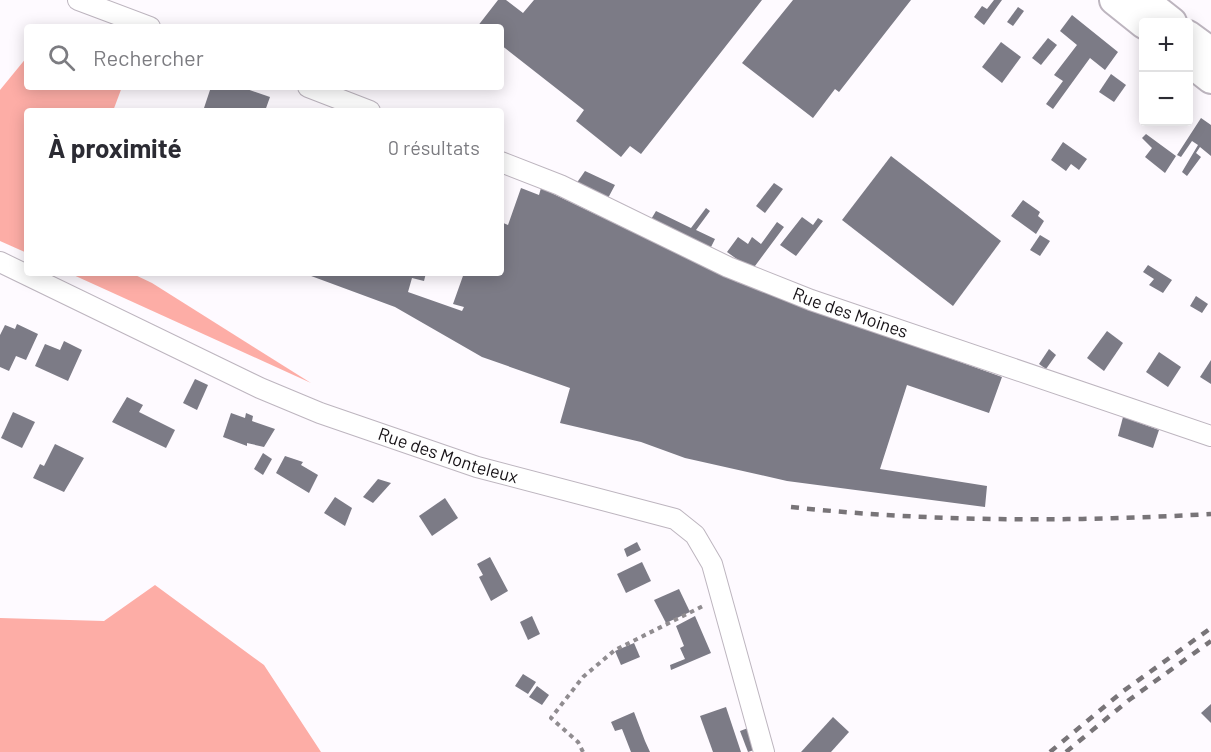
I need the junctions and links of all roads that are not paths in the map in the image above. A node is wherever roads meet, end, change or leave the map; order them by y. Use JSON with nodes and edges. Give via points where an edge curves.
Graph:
{"nodes":[{"id":1,"x":78,"y":0,"type":"edge"},
{"id":2,"x":1114,"y":0,"type":"edge"},
{"id":3,"x":1144,"y":0,"type":"edge"},
{"id":4,"x":1168,"y":18,"type":"edge"},
{"id":5,"x":1139,"y":21,"type":"edge"},
{"id":6,"x":142,"y":24,"type":"edge"},
{"id":7,"x":1193,"y":39,"type":"edge"},
{"id":8,"x":1211,"y":52,"type":"edge"},
{"id":9,"x":1193,"y":65,"type":"edge"},
{"id":10,"x":1211,"y":79,"type":"edge"},
{"id":11,"x":316,"y":90,"type":"edge"},
{"id":12,"x":362,"y":108,"type":"edge"},
{"id":13,"x":504,"y":163,"type":"edge"},
{"id":14,"x":0,"y":262,"type":"edge"},
{"id":15,"x":24,"y":274,"type":"edge"},
{"id":16,"x":29,"y":276,"type":"edge"},
{"id":17,"x":1211,"y":436,"type":"edge"},
{"id":18,"x":764,"y":752,"type":"edge"}],
"edges":[{"from":1,"to":6,"type":"street"},
{"from":2,"to":5,"type":"main road"},
{"from":3,"to":4,"type":"main road"},
{"from":7,"to":8,"type":"main road"},
{"from":9,"to":10,"type":"main road"},
{"from":11,"to":12,"type":"street"},
{"from":13,"to":17,"type":"street","name":"Rue des Moines","via":[[560,185],[728,267],[811,300]]},
{"from":14,"to":15,"type":"street","name":"Rue des Monteleux"},
{"from":16,"to":18,"type":"street","name":"Rue des Monteleux","via":[[320,413],[477,467],[675,519],[695,535],[711,564]]}]}
